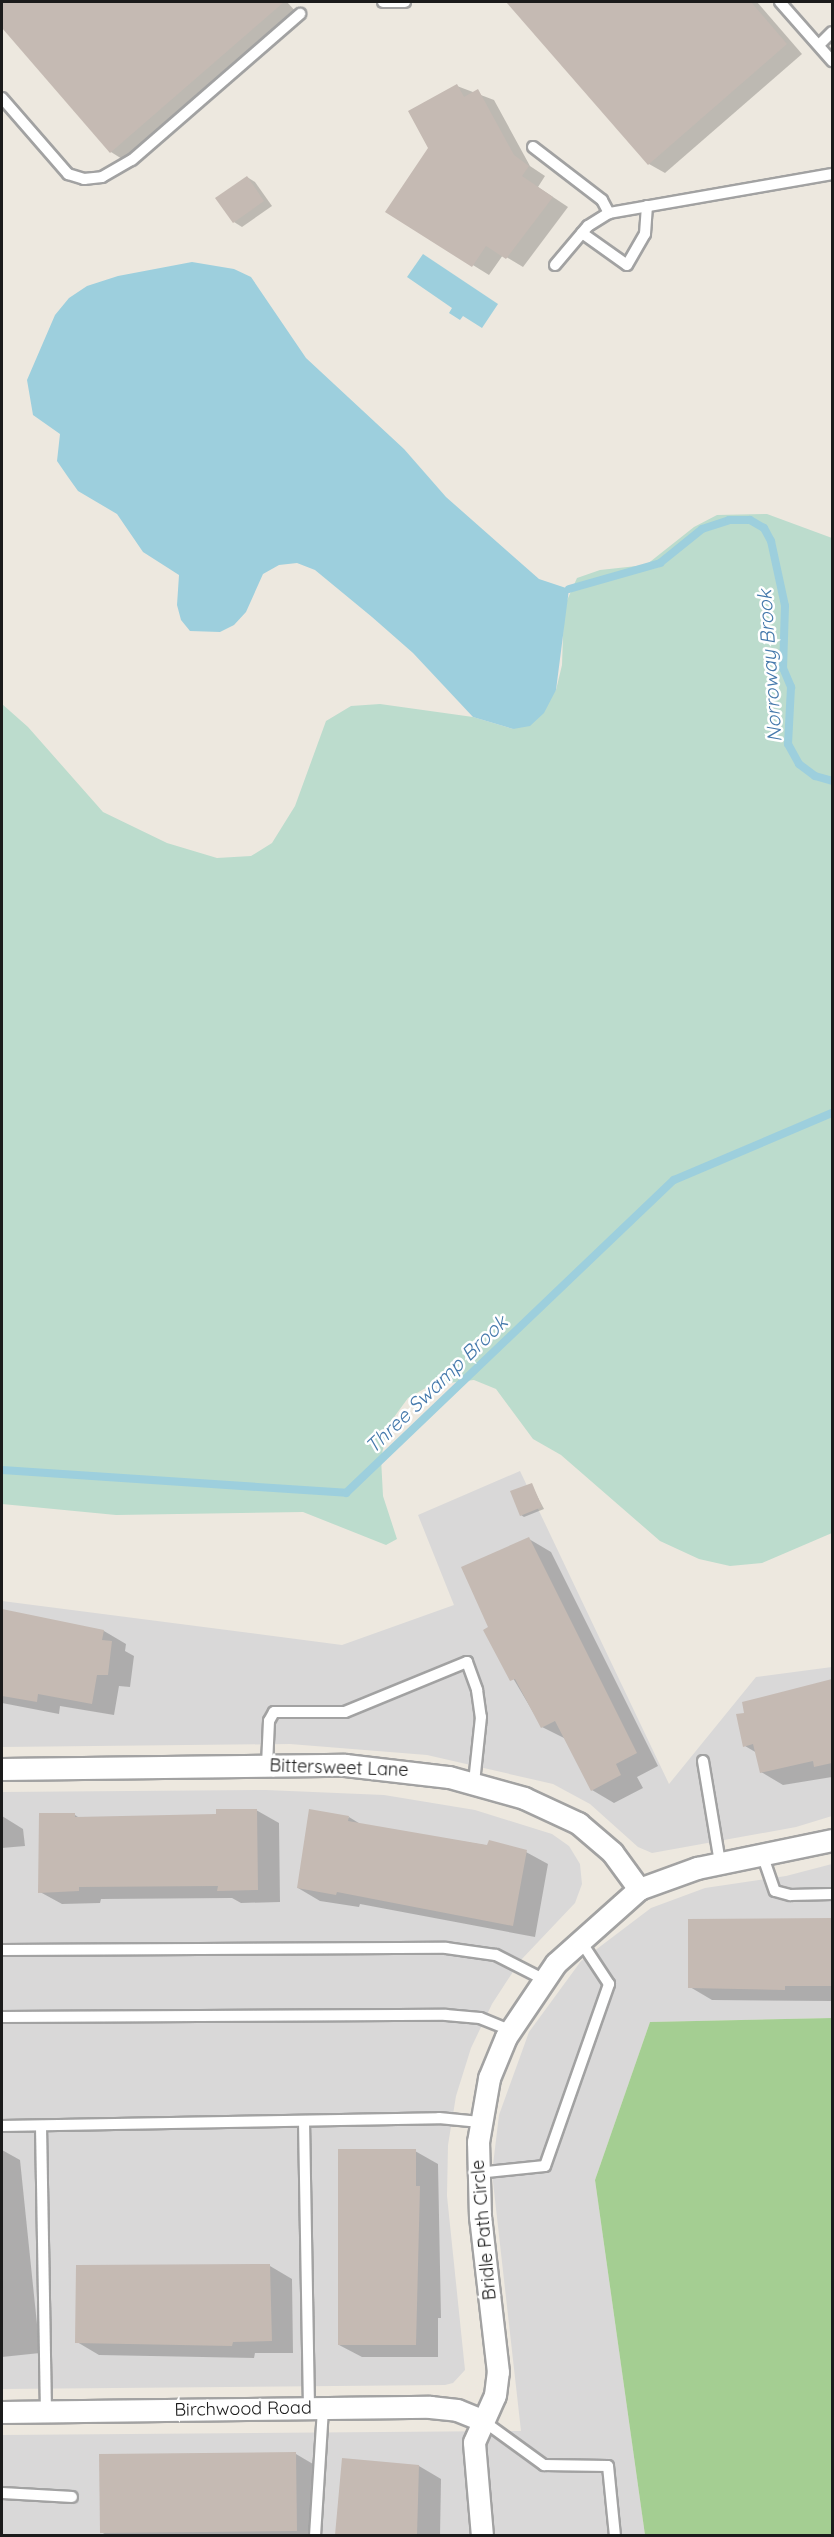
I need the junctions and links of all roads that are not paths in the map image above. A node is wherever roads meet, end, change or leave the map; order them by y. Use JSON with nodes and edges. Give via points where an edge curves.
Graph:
{"nodes":[{"id":1,"x":383,"y":2,"type":"edge"},
{"id":2,"x":405,"y":2,"type":"edge"},
{"id":3,"x":780,"y":2,"type":"edge"},
{"id":4,"x":300,"y":14,"type":"dead end"},
{"id":5,"x":832,"y":32,"type":"edge"},
{"id":6,"x":819,"y":45,"type":"junction"},
{"id":7,"x":832,"y":61,"type":"edge"},
{"id":8,"x":2,"y":98,"type":"edge"},
{"id":9,"x":533,"y":147,"type":"dead end"},
{"id":10,"x":832,"y":174,"type":"edge"},
{"id":11,"x":647,"y":206,"type":"junction"},
{"id":12,"x":609,"y":213,"type":"junction"},
{"id":13,"x":582,"y":233,"type":"junction"},
{"id":14,"x":555,"y":265,"type":"dead end"},
{"id":15,"x":703,"y":1761,"type":"dead end"},
{"id":16,"x":267,"y":1765,"type":"junction"},
{"id":17,"x":2,"y":1769,"type":"edge"},
{"id":18,"x":474,"y":1783,"type":"junction"},
{"id":19,"x":832,"y":1840,"type":"edge"},
{"id":20,"x":762,"y":1854,"type":"junction"},
{"id":21,"x":720,"y":1863,"type":"junction"},
{"id":22,"x":639,"y":1889,"type":"junction"},
{"id":23,"x":832,"y":1894,"type":"edge"},
{"id":24,"x":580,"y":1940,"type":"junction"},
{"id":25,"x":2,"y":1950,"type":"edge"},
{"id":26,"x":543,"y":1979,"type":"junction"},
{"id":27,"x":2,"y":2017,"type":"edge"},
{"id":28,"x":510,"y":2030,"type":"junction"},
{"id":29,"x":304,"y":2121,"type":"junction"},
{"id":30,"x":480,"y":2122,"type":"junction"},
{"id":31,"x":2,"y":2126,"type":"edge"},
{"id":32,"x":41,"y":2126,"type":"junction"},
{"id":33,"x":477,"y":2173,"type":"junction"},
{"id":34,"x":316,"y":2408,"type":"junction"},
{"id":35,"x":46,"y":2411,"type":"junction"},
{"id":36,"x":2,"y":2412,"type":"edge"},
{"id":37,"x":482,"y":2420,"type":"junction"},
{"id":38,"x":2,"y":2493,"type":"edge"},
{"id":39,"x":72,"y":2497,"type":"dead end"},
{"id":40,"x":315,"y":2535,"type":"edge"},
{"id":41,"x":483,"y":2535,"type":"edge"},
{"id":42,"x":615,"y":2535,"type":"edge"}],
"edges":[{"from":1,"to":2,"type":"lane"},
{"from":3,"to":6,"type":"lane"},
{"from":4,"to":8,"type":"lane","via":[[132,160],[102,177],[84,179],[68,174]]},
{"from":5,"to":6,"type":"lane"},
{"from":6,"to":7,"type":"lane"},
{"from":9,"to":12,"type":"lane","via":[[602,200]]},
{"from":10,"to":11,"type":"lane"},
{"from":11,"to":12,"type":"lane"},
{"from":11,"to":13,"type":"lane","via":[[645,234],[627,265]]},
{"from":12,"to":13,"type":"lane"},
{"from":13,"to":14,"type":"lane"},
{"from":15,"to":21,"type":"lane"},
{"from":16,"to":17,"type":"street","name":"Bittersweet Lane"},
{"from":16,"to":18,"type":"street","name":"Bittersweet Lane","via":[[371,1766]]},
{"from":16,"to":18,"type":"lane","via":[[268,1721],[274,1712],[345,1712],[467,1662],[481,1717]]},
{"from":18,"to":22,"type":"street","name":"Bittersweet Lane","via":[[524,1798],[578,1823],[612,1852]]},
{"from":19,"to":20,"type":"street","name":"Bridle Path Circle"},
{"from":20,"to":21,"type":"street","name":"Bridle Path Circle"},
{"from":20,"to":23,"type":"lane","via":[[775,1891],[790,1895]]},
{"from":21,"to":22,"type":"street","name":"Bridle Path Circle","via":[[668,1876]]},
{"from":22,"to":24,"type":"street","name":"Bridle Path Circle"},
{"from":24,"to":26,"type":"street","name":"Bridle Path Circle"},
{"from":24,"to":33,"type":"lane","via":[[609,1984],[544,2166]]},
{"from":25,"to":26,"type":"lane","via":[[446,1948],[496,1956]]},
{"from":26,"to":28,"type":"street","name":"Bridle Path Circle"},
{"from":27,"to":28,"type":"lane","via":[[446,2015],[480,2018]]},
{"from":28,"to":30,"type":"street","name":"Bridle Path Circle","via":[[489,2079]]},
{"from":29,"to":30,"type":"lane","via":[[439,2118]]},
{"from":29,"to":32,"type":"lane"},
{"from":29,"to":34,"type":"lane"},
{"from":30,"to":33,"type":"street","name":"Bridle Path Circle"},
{"from":31,"to":32,"type":"lane"},
{"from":32,"to":35,"type":"lane"},
{"from":33,"to":37,"type":"street","name":"Bridle Path Circle","via":[[498,2372],[495,2395]]},
{"from":34,"to":35,"type":"street","name":"Birchwood Road"},
{"from":34,"to":37,"type":"street","name":"Birchwood Road","via":[[439,2408]]},
{"from":34,"to":40,"type":"lane"},
{"from":35,"to":36,"type":"street","name":"Birchwood Road"},
{"from":37,"to":41,"type":"street","name":"Bridle Path Circle","via":[[473,2454]]},
{"from":37,"to":42,"type":"lane","via":[[544,2465],[608,2466]]},
{"from":38,"to":39,"type":"lane"}]}
